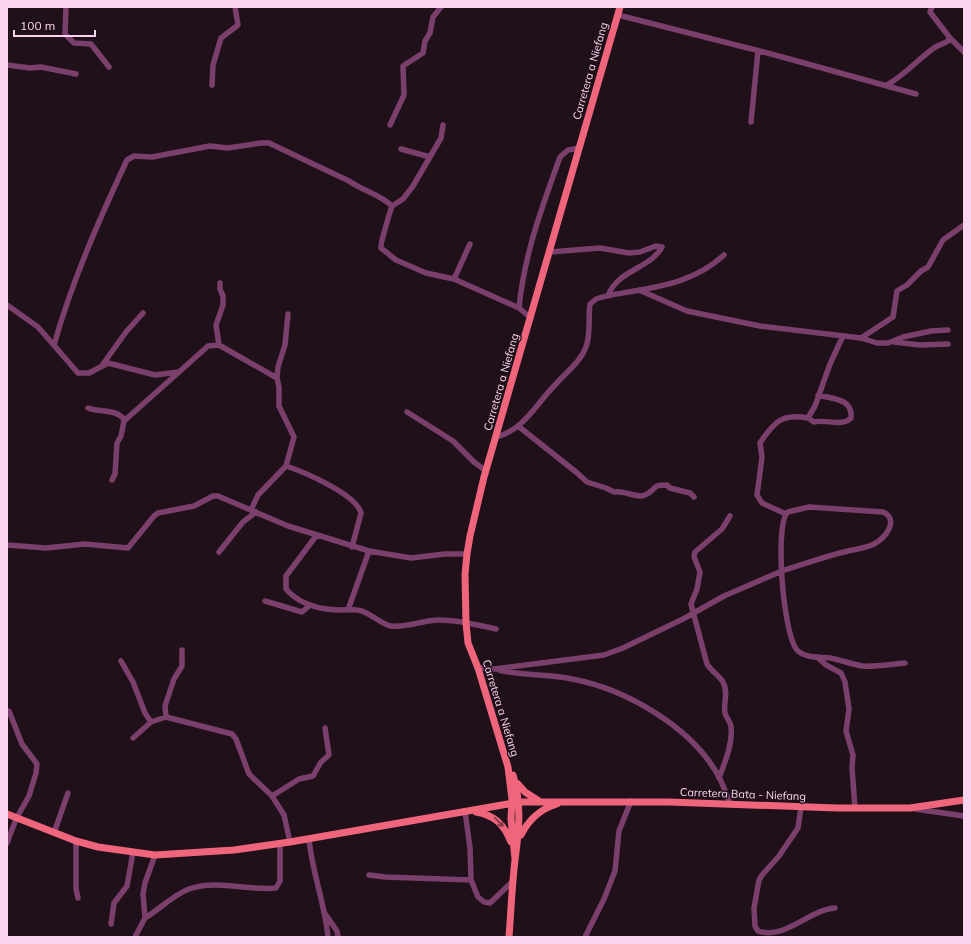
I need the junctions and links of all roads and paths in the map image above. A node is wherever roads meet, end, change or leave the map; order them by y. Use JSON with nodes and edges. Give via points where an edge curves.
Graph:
{"nodes":[{"id":1,"x":66,"y":7,"type":"edge"},
{"id":2,"x":235,"y":7,"type":"edge"},
{"id":3,"x":442,"y":7,"type":"edge"},
{"id":4,"x":620,"y":7,"type":"edge"},
{"id":5,"x":932,"y":7,"type":"edge"},
{"id":6,"x":618,"y":15,"type":"junction"},
{"id":7,"x":950,"y":38,"type":"junction"},
{"id":8,"x":758,"y":51,"type":"junction"},
{"id":9,"x":964,"y":52,"type":"edge"},
{"id":10,"x":7,"y":65,"type":"edge"},
{"id":11,"x":109,"y":66,"type":"dead end"},
{"id":12,"x":76,"y":74,"type":"dead end"},
{"id":13,"x":212,"y":85,"type":"dead end"},
{"id":14,"x":887,"y":85,"type":"junction"},
{"id":15,"x":916,"y":94,"type":"dead end"},
{"id":16,"x":751,"y":122,"type":"dead end"},
{"id":17,"x":390,"y":125,"type":"dead end"},
{"id":18,"x":443,"y":125,"type":"dead end"},
{"id":19,"x":580,"y":148,"type":"junction"},
{"id":20,"x":401,"y":149,"type":"dead end"},
{"id":21,"x":430,"y":157,"type":"junction"},
{"id":22,"x":392,"y":206,"type":"junction"},
{"id":23,"x":964,"y":225,"type":"edge"},
{"id":24,"x":470,"y":244,"type":"dead end"},
{"id":25,"x":550,"y":252,"type":"junction"},
{"id":26,"x":724,"y":255,"type":"dead end"},
{"id":27,"x":454,"y":279,"type":"junction"},
{"id":28,"x":220,"y":283,"type":"dead end"},
{"id":29,"x":639,"y":290,"type":"junction"},
{"id":30,"x":608,"y":296,"type":"junction"},
{"id":31,"x":7,"y":305,"type":"edge"},
{"id":32,"x":519,"y":308,"type":"junction"},
{"id":33,"x":144,"y":313,"type":"dead end"},
{"id":34,"x":288,"y":314,"type":"dead end"},
{"id":35,"x":531,"y":318,"type":"junction"},
{"id":36,"x":948,"y":330,"type":"dead end"},
{"id":37,"x":843,"y":336,"type":"junction"},
{"id":38,"x":861,"y":338,"type":"junction"},
{"id":39,"x":894,"y":342,"type":"junction"},
{"id":40,"x":54,"y":344,"type":"junction"},
{"id":41,"x":948,"y":344,"type":"dead end"},
{"id":42,"x":219,"y":345,"type":"junction"},
{"id":43,"x":103,"y":364,"type":"junction"},
{"id":44,"x":179,"y":372,"type":"junction"},
{"id":45,"x":277,"y":378,"type":"junction"},
{"id":46,"x":818,"y":395,"type":"junction"},
{"id":47,"x":88,"y":408,"type":"dead end"},
{"id":48,"x":407,"y":412,"type":"dead end"},
{"id":49,"x":808,"y":418,"type":"junction"},
{"id":50,"x":125,"y":420,"type":"junction"},
{"id":51,"x":518,"y":426,"type":"junction"},
{"id":52,"x":496,"y":437,"type":"junction"},
{"id":53,"x":286,"y":466,"type":"junction"},
{"id":54,"x":486,"y":471,"type":"junction"},
{"id":55,"x":112,"y":480,"type":"dead end"},
{"id":56,"x":694,"y":497,"type":"dead end"},
{"id":57,"x":253,"y":511,"type":"junction"},
{"id":58,"x":786,"y":514,"type":"junction"},
{"id":59,"x":730,"y":516,"type":"dead end"},
{"id":60,"x":316,"y":536,"type":"junction"},
{"id":61,"x":7,"y":545,"type":"edge"},
{"id":62,"x":352,"y":546,"type":"junction"},
{"id":63,"x":369,"y":551,"type":"junction"},
{"id":64,"x":219,"y":552,"type":"dead end"},
{"id":65,"x":467,"y":554,"type":"junction"},
{"id":66,"x":781,"y":572,"type":"junction"},
{"id":67,"x":265,"y":602,"type":"dead end"},
{"id":68,"x":310,"y":605,"type":"junction"},
{"id":69,"x":348,"y":610,"type":"junction"},
{"id":70,"x":693,"y":613,"type":"junction"},
{"id":71,"x":466,"y":622,"type":"junction"},
{"id":72,"x":496,"y":629,"type":"dead end"},
{"id":73,"x":182,"y":650,"type":"dead end"},
{"id":74,"x":815,"y":656,"type":"junction"},
{"id":75,"x":121,"y":661,"type":"dead end"},
{"id":76,"x":905,"y":664,"type":"dead end"},
{"id":77,"x":478,"y":668,"type":"junction"},
{"id":78,"x":495,"y":669,"type":"junction"},
{"id":79,"x":9,"y":711,"type":"dead end"},
{"id":80,"x":166,"y":717,"type":"junction"},
{"id":81,"x":152,"y":722,"type":"junction"},
{"id":82,"x":325,"y":728,"type":"dead end"},
{"id":83,"x":133,"y":738,"type":"dead end"},
{"id":84,"x":508,"y":767,"type":"junction"},
{"id":85,"x":513,"y":774,"type":"junction"},
{"id":86,"x":719,"y":778,"type":"junction"},
{"id":87,"x":511,"y":790,"type":"junction"},
{"id":88,"x":68,"y":793,"type":"dead end"},
{"id":89,"x":272,"y":796,"type":"junction"},
{"id":90,"x":964,"y":800,"type":"edge"},
{"id":91,"x":565,"y":801,"type":"junction"},
{"id":92,"x":631,"y":801,"type":"junction"},
{"id":93,"x":520,"y":802,"type":"junction"},
{"id":94,"x":541,"y":802,"type":"junction"},
{"id":95,"x":512,"y":803,"type":"junction"},
{"id":96,"x":730,"y":804,"type":"junction"},
{"id":97,"x":499,"y":805,"type":"junction"},
{"id":98,"x":802,"y":807,"type":"junction"},
{"id":99,"x":856,"y":808,"type":"junction"},
{"id":100,"x":910,"y":808,"type":"junction"},
{"id":101,"x":467,"y":811,"type":"junction"},
{"id":102,"x":7,"y":814,"type":"edge"},
{"id":103,"x":964,"y":816,"type":"edge"},
{"id":104,"x":16,"y":819,"type":"junction"},
{"id":105,"x":54,"y":833,"type":"junction"},
{"id":106,"x":310,"y":839,"type":"junction"},
{"id":107,"x":519,"y":839,"type":"junction"},
{"id":108,"x":76,"y":841,"type":"junction"},
{"id":109,"x":290,"y":842,"type":"junction"},
{"id":110,"x":7,"y":843,"type":"edge"},
{"id":111,"x":280,"y":844,"type":"junction"},
{"id":112,"x":514,"y":851,"type":"junction"},
{"id":113,"x":133,"y":852,"type":"junction"},
{"id":114,"x":155,"y":855,"type":"junction"},
{"id":115,"x":515,"y":859,"type":"junction"},
{"id":116,"x":369,"y":875,"type":"dead end"},
{"id":117,"x":470,"y":880,"type":"junction"},
{"id":118,"x":514,"y":881,"type":"junction"},
{"id":119,"x":78,"y":898,"type":"dead end"},
{"id":120,"x":835,"y":908,"type":"dead end"},
{"id":121,"x":324,"y":913,"type":"junction"},
{"id":122,"x":145,"y":918,"type":"junction"},
{"id":123,"x":111,"y":924,"type":"dead end"},
{"id":124,"x":135,"y":937,"type":"edge"},
{"id":125,"x":328,"y":937,"type":"edge"},
{"id":126,"x":338,"y":937,"type":"edge"},
{"id":127,"x":509,"y":937,"type":"edge"},
{"id":128,"x":585,"y":937,"type":"edge"}],
"edges":[{"from":1,"to":11,"type":"street","via":[[64,34],[74,43],[91,44]]},
{"from":2,"to":13,"type":"street","via":[[238,25],[221,38],[213,66]]},
{"from":3,"to":17,"type":"street","via":[[433,17],[423,53],[403,66],[404,95]]},
{"from":4,"to":6,"type":"main road","name":"Carretera a Niefang"},
{"from":5,"to":7,"type":"street","via":[[930,12]]},
{"from":6,"to":8,"type":"street"},
{"from":6,"to":19,"type":"main road","name":"Carretera a Niefang"},
{"from":7,"to":9,"type":"street"},
{"from":7,"to":14,"type":"street","via":[[948,42],[936,46],[905,74]]},
{"from":8,"to":14,"type":"street"},
{"from":8,"to":16,"type":"street"},
{"from":10,"to":12,"type":"street","via":[[41,67]]},
{"from":14,"to":15,"type":"street"},
{"from":18,"to":21,"type":"street","via":[[441,138]]},
{"from":19,"to":25,"type":"main road","name":"Carretera a Niefang"},
{"from":19,"to":32,"type":"street","via":[[568,150],[560,157],[533,232],[525,264]]},
{"from":20,"to":21,"type":"street"},
{"from":21,"to":22,"type":"street","via":[[403,199]]},
{"from":22,"to":27,"type":"street","via":[[380,242],[381,248],[396,260],[417,269]]},
{"from":22,"to":40,"type":"street","via":[[378,196],[360,189],[349,180],[269,144],[228,148],[210,146],[152,157],[134,156],[126,160],[101,214]]},
{"from":23,"to":38,"type":"street","via":[[943,240],[928,267],[897,291],[893,317]]},
{"from":24,"to":27,"type":"street"},
{"from":25,"to":30,"type":"street","via":[[600,248],[628,253],[656,246],[662,247],[654,256],[611,285]]},
{"from":25,"to":35,"type":"main road","name":"Carretera a Niefang"},
{"from":26,"to":29,"type":"street","via":[[710,268],[692,277]]},
{"from":27,"to":32,"type":"street"},
{"from":28,"to":42,"type":"street","via":[[223,304],[216,323]]},
{"from":29,"to":30,"type":"street"},
{"from":29,"to":37,"type":"street","via":[[687,311],[760,326]]},
{"from":30,"to":51,"type":"street","via":[[596,299],[590,304],[586,346],[581,357]]},
{"from":31,"to":40,"type":"street","via":[[38,327]]},
{"from":32,"to":35,"type":"street"},
{"from":33,"to":43,"type":"street"},
{"from":34,"to":45,"type":"street","via":[[285,346]]},
{"from":35,"to":52,"type":"main road","name":"Carretera a Niefang"},
{"from":36,"to":39,"type":"street","via":[[903,337]]},
{"from":37,"to":38,"type":"street"},
{"from":37,"to":46,"type":"street"},
{"from":38,"to":39,"type":"street","via":[[877,343]]},
{"from":39,"to":41,"type":"street","via":[[920,345]]},
{"from":40,"to":43,"type":"street","via":[[78,373],[89,374]]},
{"from":42,"to":44,"type":"street","via":[[208,346]]},
{"from":42,"to":45,"type":"street"},
{"from":43,"to":44,"type":"street","via":[[114,364],[155,374]]},
{"from":44,"to":50,"type":"street"},
{"from":45,"to":53,"type":"street","via":[[279,406],[294,436]]},
{"from":46,"to":49,"type":"street"},
{"from":46,"to":49,"type":"street","via":[[839,399],[845,403],[850,408],[851,418],[840,423],[826,420],[814,422]]},
{"from":47,"to":50,"type":"street","via":[[115,412]]},
{"from":48,"to":54,"type":"street","via":[[453,441]]},
{"from":49,"to":58,"type":"street","via":[[785,417],[769,430],[760,443],[762,457],[756,495],[762,503]]},
{"from":50,"to":55,"type":"street","via":[[117,443]]},
{"from":51,"to":52,"type":"street","via":[[506,435]]},
{"from":51,"to":56,"type":"street","via":[[587,482],[614,492],[642,496],[658,486],[667,484],[670,488],[690,493]]},
{"from":52,"to":54,"type":"main road","name":"Carretera a Niefang"},
{"from":53,"to":57,"type":"street","via":[[258,494]]},
{"from":53,"to":62,"type":"street","via":[[307,474],[354,503],[361,514]]},
{"from":54,"to":65,"type":"main road","name":"Carretera a Niefang"},
{"from":57,"to":60,"type":"street"},
{"from":57,"to":61,"type":"street","via":[[213,496],[194,506],[158,513],[128,548],[85,544],[46,548]]},
{"from":57,"to":64,"type":"street"},
{"from":58,"to":66,"type":"street","via":[[783,521]]},
{"from":58,"to":66,"type":"street","via":[[795,509],[826,507],[883,512],[892,520],[881,539],[874,544]]},
{"from":59,"to":70,"type":"street","via":[[722,529],[695,552],[694,557],[700,572],[697,589],[690,604]]},
{"from":60,"to":62,"type":"street"},
{"from":60,"to":68,"type":"street","via":[[291,568],[284,582],[292,597]]},
{"from":62,"to":63,"type":"street"},
{"from":63,"to":65,"type":"street","via":[[411,558]]},
{"from":63,"to":69,"type":"street"},
{"from":65,"to":71,"type":"main road","name":"Carretera a Niefang"},
{"from":66,"to":70,"type":"street","via":[[724,596]]},
{"from":66,"to":74,"type":"street","via":[[790,638],[797,650],[804,655]]},
{"from":67,"to":68,"type":"street","via":[[302,612]]},
{"from":68,"to":69,"type":"street","via":[[330,610]]},
{"from":69,"to":71,"type":"street","via":[[364,612],[392,626],[440,620]]},
{"from":70,"to":78,"type":"street","via":[[604,655]]},
{"from":70,"to":86,"type":"street","via":[[708,664],[712,672],[723,682],[727,697],[725,713],[731,725],[727,757]]},
{"from":71,"to":72,"type":"street"},
{"from":71,"to":77,"type":"main road","name":"Carretera a Niefang","via":[[468,643]]},
{"from":73,"to":80,"type":"street","via":[[182,666],[164,706]]},
{"from":74,"to":76,"type":"street","via":[[864,666]]},
{"from":74,"to":99,"type":"street","via":[[841,673],[845,682],[849,709],[846,731],[854,755],[852,768]]},
{"from":75,"to":81,"type":"street","via":[[133,682],[145,713]]},
{"from":77,"to":78,"type":"street"},
{"from":77,"to":84,"type":"main road","name":"Carretera a Niefang"},
{"from":78,"to":86,"type":"street","via":[[572,679],[608,688],[643,704],[680,732],[701,752]]},
{"from":79,"to":104,"type":"street","via":[[22,744],[37,764],[30,796]]},
{"from":80,"to":81,"type":"street"},
{"from":80,"to":89,"type":"street","via":[[232,734],[249,774]]},
{"from":81,"to":83,"type":"street"},
{"from":82,"to":89,"type":"street","via":[[329,755],[321,762],[314,776],[299,779]]},
{"from":84,"to":85,"type":"main road"},
{"from":84,"to":87,"type":"main road"},
{"from":85,"to":93,"type":"main road"},
{"from":85,"to":94,"type":"main road","via":[[519,787]]},
{"from":86,"to":96,"type":"street"},
{"from":87,"to":95,"type":"main road"},
{"from":87,"to":97,"type":"main road","via":[[506,802]]},
{"from":88,"to":105,"type":"street"},
{"from":89,"to":109,"type":"street","via":[[284,815]]},
{"from":90,"to":100,"type":"main road","name":"Carretera Bata - Niefang"},
{"from":91,"to":92,"type":"main road","name":"Carretera Bata - Niefang"},
{"from":91,"to":94,"type":"main road","name":"Carretera Bata - Niefang"},
{"from":91,"to":107,"type":"main road","via":[[547,807],[534,816],[525,826]]},
{"from":92,"to":96,"type":"main road","name":"Carretera Bata - Niefang"},
{"from":92,"to":128,"type":"street","via":[[619,831],[615,871]]},
{"from":93,"to":94,"type":"main road","name":"Carretera Bata - Niefang"},
{"from":93,"to":95,"type":"main road","name":"Carretera Bata - Niefang"},
{"from":93,"to":107,"type":"main road"},
{"from":95,"to":97,"type":"main road","name":"Carretera Bata - Niefang"},
{"from":95,"to":112,"type":"main road"},
{"from":96,"to":98,"type":"main road","name":"Carretera Bata - Niefang"},
{"from":97,"to":101,"type":"main road","name":"Carretera Bata - Niefang"},
{"from":98,"to":99,"type":"main road","name":"Carretera Bata - Niefang"},
{"from":98,"to":120,"type":"street","via":[[798,828],[762,875],[754,908],[754,926],[764,933],[780,932],[819,911]]},
{"from":99,"to":100,"type":"main road","name":"Carretera Bata - Niefang"},
{"from":100,"to":103,"type":"street"},
{"from":101,"to":106,"type":"main road","name":"Carretera Bata - Niefang"},
{"from":101,"to":112,"type":"main road","one_way":true,"via":[[487,813],[495,818],[503,826]]},
{"from":101,"to":117,"type":"street"},
{"from":102,"to":104,"type":"main road","name":"Carretera Bata - Niefang"},
{"from":104,"to":105,"type":"main road","name":"Carretera Bata - Niefang"},
{"from":104,"to":110,"type":"street"},
{"from":105,"to":108,"type":"main road","name":"Carretera Bata - Niefang"},
{"from":106,"to":109,"type":"main road","name":"Carretera Bata - Niefang"},
{"from":106,"to":121,"type":"street","via":[[314,873]]},
{"from":107,"to":115,"type":"main road"},
{"from":108,"to":113,"type":"main road","name":"Carretera Bata - Niefang"},
{"from":108,"to":119,"type":"street"},
{"from":109,"to":111,"type":"main road","name":"Carretera Bata - Niefang"},
{"from":111,"to":114,"type":"main road","name":"Carretera Bata - Niefang"},
{"from":111,"to":122,"type":"street","via":[[280,881],[276,888],[215,884],[199,886],[188,889]]},
{"from":112,"to":115,"type":"main road"},
{"from":113,"to":114,"type":"main road","name":"Carretera Bata - Niefang"},
{"from":113,"to":123,"type":"street","via":[[126,886],[114,902]]},
{"from":114,"to":122,"type":"street","via":[[143,894]]},
{"from":115,"to":118,"type":"main road"},
{"from":116,"to":117,"type":"street"},
{"from":117,"to":118,"type":"street","via":[[478,897],[490,903]]},
{"from":118,"to":127,"type":"main road"},
{"from":121,"to":125,"type":"street"},
{"from":121,"to":126,"type":"street","via":[[337,931]]},
{"from":122,"to":124,"type":"street"}]}
